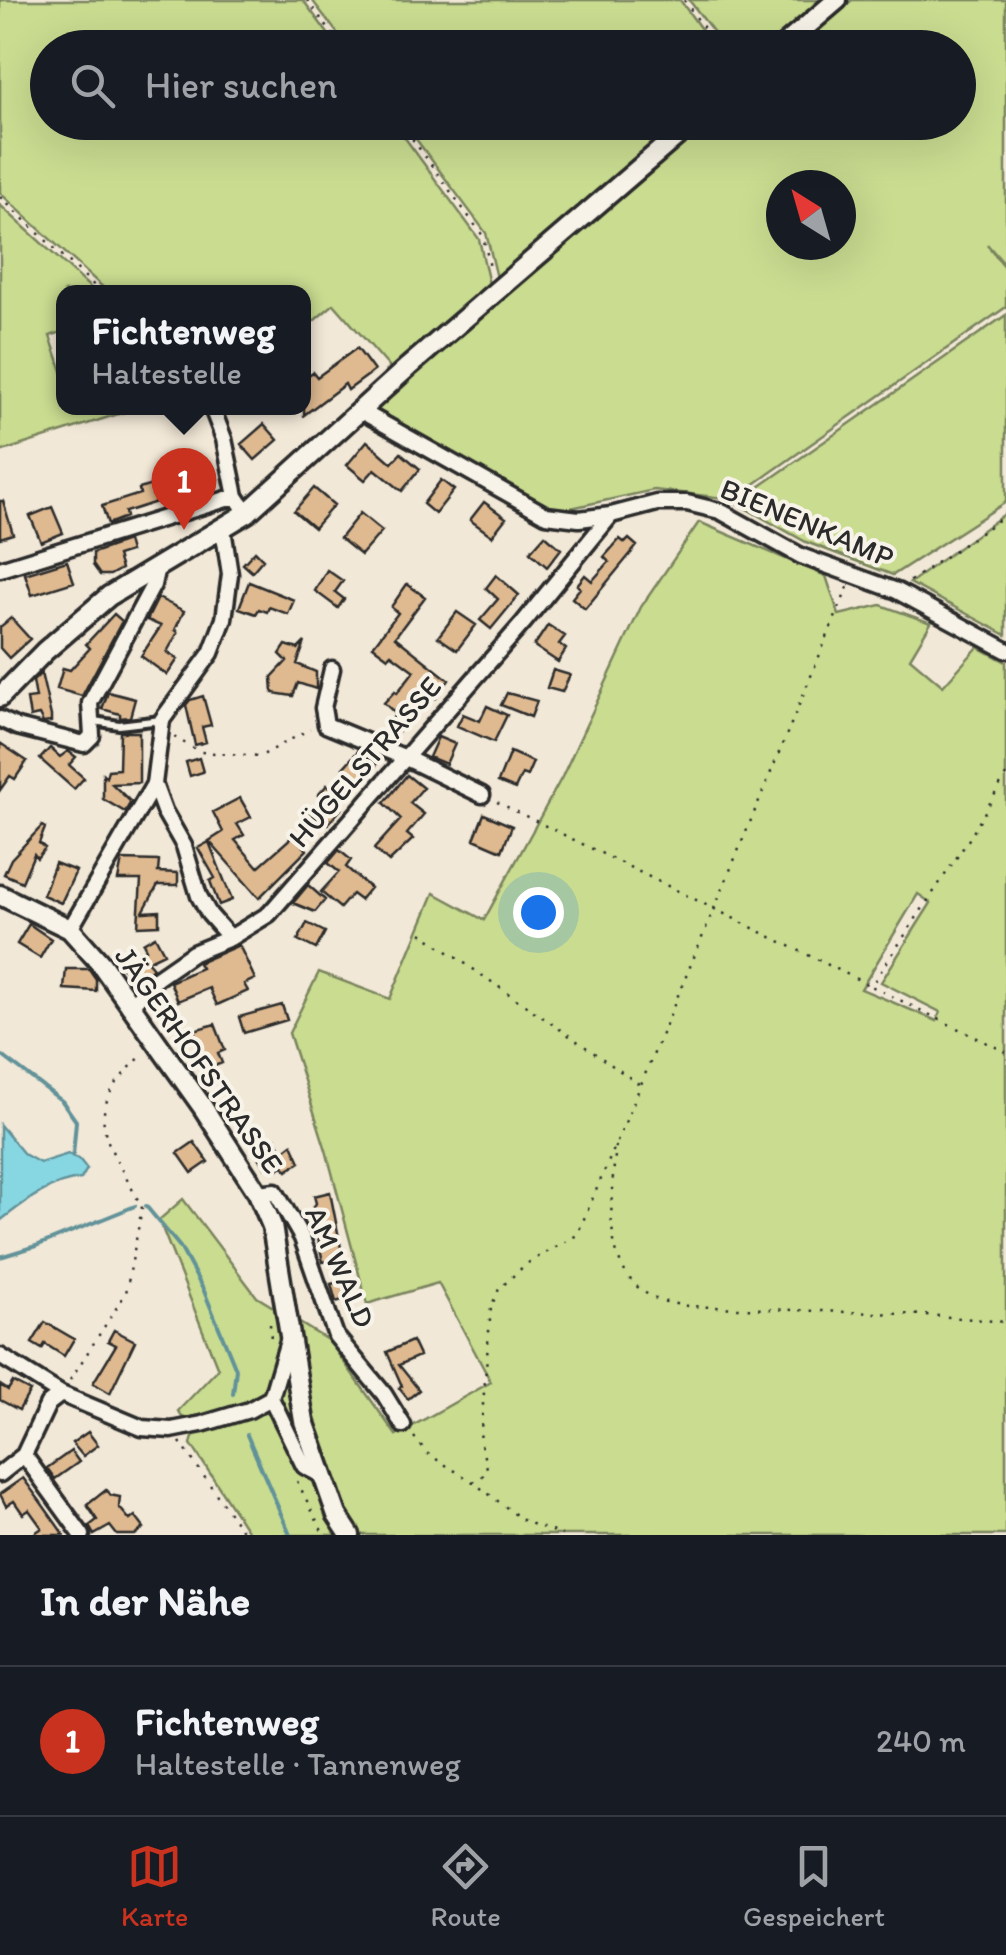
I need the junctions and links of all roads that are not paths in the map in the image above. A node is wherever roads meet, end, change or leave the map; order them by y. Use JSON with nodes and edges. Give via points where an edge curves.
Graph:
{"nodes":[{"id":1,"x":837,"y":0,"type":"edge"},
{"id":2,"x":802,"y":30,"type":"edge"},
{"id":3,"x":673,"y":140,"type":"edge"},
{"id":4,"x":361,"y":411,"type":"junction"},
{"id":5,"x":215,"y":415,"type":"edge"},
{"id":6,"x":236,"y":496,"type":"junction"},
{"id":7,"x":246,"y":513,"type":"junction"},
{"id":8,"x":611,"y":515,"type":"junction"},
{"id":9,"x":223,"y":529,"type":"junction"},
{"id":10,"x":156,"y":567,"type":"junction"},
{"id":11,"x":0,"y":569,"type":"edge"},
{"id":12,"x":1006,"y":650,"type":"edge"},
{"id":13,"x":332,"y":669,"type":"dead end"},
{"id":14,"x":0,"y":697,"type":"edge"},
{"id":15,"x":0,"y":718,"type":"edge"},
{"id":16,"x":93,"y":720,"type":"junction"},
{"id":17,"x":161,"y":726,"type":"junction"},
{"id":18,"x":406,"y":758,"type":"junction"},
{"id":19,"x":154,"y":784,"type":"junction"},
{"id":20,"x":482,"y":795,"type":"road end"},
{"id":21,"x":0,"y":895,"type":"edge"},
{"id":22,"x":70,"y":929,"type":"junction"},
{"id":23,"x":230,"y":938,"type":"junction"},
{"id":24,"x":129,"y":1006,"type":"junction"},
{"id":25,"x":258,"y":1193,"type":"junction"},
{"id":26,"x":289,"y":1340,"type":"junction"},
{"id":27,"x":0,"y":1356,"type":"edge"},
{"id":28,"x":60,"y":1394,"type":"junction"},
{"id":29,"x":271,"y":1398,"type":"junction"},
{"id":30,"x":404,"y":1424,"type":"road end"},
{"id":31,"x":24,"y":1454,"type":"junction"},
{"id":32,"x":0,"y":1474,"type":"edge"},
{"id":33,"x":323,"y":1476,"type":"junction"},
{"id":34,"x":82,"y":1535,"type":"edge"},
{"id":35,"x":350,"y":1535,"type":"edge"}],
"edges":[{"from":1,"to":2,"type":"street"},
{"from":3,"to":4,"type":"street"},
{"from":4,"to":7,"type":"street"},
{"from":4,"to":8,"type":"street","name":"BIENENKAMP","via":[[546,515]]},
{"from":5,"to":6,"type":"street"},
{"from":6,"to":7,"type":"street"},
{"from":6,"to":11,"type":"street"},
{"from":7,"to":9,"type":"street"},
{"from":8,"to":12,"type":"street","name":"BIENENKAMP","via":[[656,503],[720,511],[801,556],[897,590]]},
{"from":8,"to":18,"type":"street","name":"HÜGELSTRASSE"},
{"from":9,"to":10,"type":"street"},
{"from":9,"to":17,"type":"street","via":[[230,574],[224,619],[211,654]]},
{"from":10,"to":14,"type":"street","via":[[84,616]]},
{"from":10,"to":16,"type":"street","via":[[153,585],[90,703]]},
{"from":13,"to":18,"type":"street","via":[[326,724]]},
{"from":15,"to":16,"type":"street","via":[[84,744]]},
{"from":16,"to":17,"type":"lane"},
{"from":17,"to":19,"type":"street"},
{"from":18,"to":20,"type":"street"},
{"from":18,"to":23,"type":"street","name":"HÜGELSTRASSE","via":[[269,914]]},
{"from":19,"to":22,"type":"street"},
{"from":19,"to":23,"type":"street","via":[[199,896]]},
{"from":21,"to":22,"type":"street","name":"JÄGERHOFSTRASSE"},
{"from":22,"to":24,"type":"street","name":"JÄGERHOFSTRASSE"},
{"from":23,"to":24,"type":"street","name":"HÜGELSTRASSE","via":[[193,953]]},
{"from":24,"to":25,"type":"street","name":"JÄGERHOFSTRASSE"},
{"from":25,"to":26,"type":"street","name":"JÄGERHOFSTRASSE","via":[[272,1226]]},
{"from":25,"to":30,"type":"street","name":"AM WALD","via":[[276,1191],[302,1238],[336,1336]]},
{"from":26,"to":29,"type":"street"},
{"from":26,"to":33,"type":"street","name":"JÄGERHOFSTRASSE","via":[[304,1421]]},
{"from":27,"to":28,"type":"street"},
{"from":28,"to":29,"type":"street","via":[[142,1428],[171,1430]]},
{"from":28,"to":31,"type":"street","via":[[48,1404]]},
{"from":29,"to":33,"type":"street","via":[[304,1466]]},
{"from":31,"to":32,"type":"street"},
{"from":31,"to":34,"type":"street"},
{"from":33,"to":35,"type":"street","name":"JÄGERHOFSTRASSE"}]}
